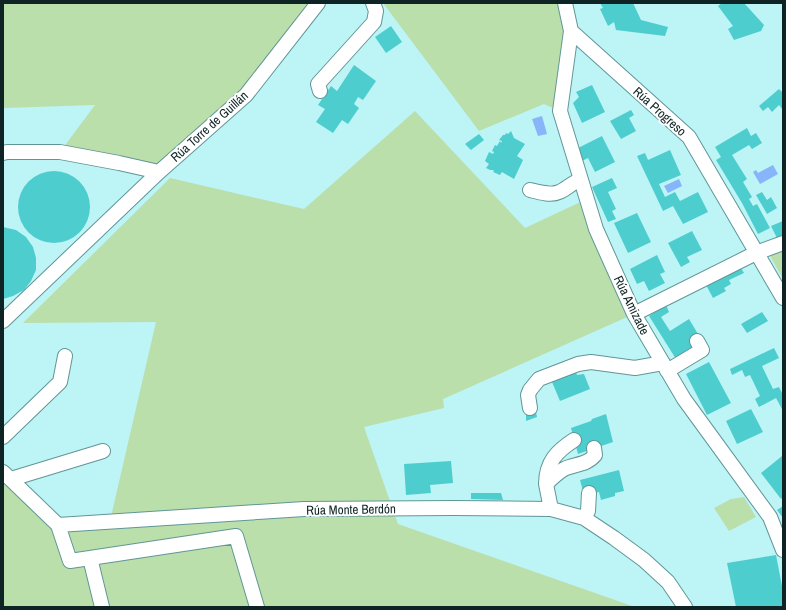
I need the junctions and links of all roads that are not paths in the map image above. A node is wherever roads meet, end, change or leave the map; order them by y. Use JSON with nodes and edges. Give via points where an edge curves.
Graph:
{"nodes":[{"id":1,"x":318,"y":3,"type":"edge"},
{"id":2,"x":373,"y":3,"type":"edge"},
{"id":3,"x":565,"y":3,"type":"edge"},
{"id":4,"x":571,"y":31,"type":"junction"},
{"id":5,"x":320,"y":91,"type":"dead end"},
{"id":6,"x":3,"y":153,"type":"edge"},
{"id":7,"x":159,"y":172,"type":"junction"},
{"id":8,"x":581,"y":180,"type":"junction"},
{"id":9,"x":530,"y":190,"type":"dead end"},
{"id":10,"x":783,"y":243,"type":"edge"},
{"id":11,"x":756,"y":253,"type":"junction"},
{"id":12,"x":783,"y":298,"type":"edge"},
{"id":13,"x":634,"y":314,"type":"junction"},
{"id":14,"x":3,"y":321,"type":"edge"},
{"id":15,"x":697,"y":341,"type":"dead end"},
{"id":16,"x":65,"y":356,"type":"dead end"},
{"id":17,"x":665,"y":367,"type":"junction"},
{"id":18,"x":530,"y":408,"type":"dead end"},
{"id":19,"x":3,"y":438,"type":"edge"},
{"id":20,"x":574,"y":440,"type":"dead end"},
{"id":21,"x":594,"y":448,"type":"dead end"},
{"id":22,"x":103,"y":451,"type":"dead end"},
{"id":23,"x":7,"y":476,"type":"edge"},
{"id":24,"x":546,"y":484,"type":"junction"},
{"id":25,"x":589,"y":493,"type":"dead end"},
{"id":26,"x":552,"y":509,"type":"junction"},
{"id":27,"x":584,"y":518,"type":"junction"},
{"id":28,"x":58,"y":525,"type":"junction"},
{"id":29,"x":783,"y":550,"type":"edge"},
{"id":30,"x":90,"y":558,"type":"junction"},
{"id":31,"x":102,"y":607,"type":"edge"},
{"id":32,"x":257,"y":607,"type":"edge"},
{"id":33,"x":685,"y":607,"type":"edge"}],
"edges":[{"from":1,"to":7,"type":"street","name":"Rúa Torre de Guillán","via":[[246,95]]},
{"from":2,"to":5,"type":"street","via":[[376,11],[374,22],[318,84]]},
{"from":3,"to":4,"type":"street"},
{"from":4,"to":8,"type":"street","name":"Rúa Amizade","via":[[560,111]]},
{"from":4,"to":11,"type":"street","name":"Rúa Progreso","via":[[689,137]]},
{"from":6,"to":7,"type":"street","via":[[60,152]]},
{"from":7,"to":14,"type":"street","name":"Rúa Torre de Guillán"},
{"from":8,"to":9,"type":"street","via":[[557,193]]},
{"from":8,"to":13,"type":"street","name":"Rúa Amizade","via":[[596,229]]},
{"from":10,"to":11,"type":"street"},
{"from":11,"to":12,"type":"street","name":"Rúa Progreso"},
{"from":11,"to":13,"type":"street"},
{"from":13,"to":17,"type":"street","name":"Rúa Amizade"},
{"from":15,"to":17,"type":"street","via":[[702,350]]},
{"from":16,"to":19,"type":"street","via":[[60,382]]},
{"from":17,"to":18,"type":"street","via":[[635,368],[591,362],[578,364],[559,376],[539,380],[530,390]]},
{"from":17,"to":29,"type":"street","name":"Rúa Amizade","via":[[684,399],[770,517]]},
{"from":20,"to":24,"type":"street","via":[[552,459],[546,473]]},
{"from":21,"to":24,"type":"street","via":[[595,455],[592,459],[563,470]]},
{"from":22,"to":23,"type":"street"},
{"from":23,"to":28,"type":"street"},
{"from":24,"to":26,"type":"street"},
{"from":25,"to":27,"type":"street","via":[[588,511]]},
{"from":26,"to":27,"type":"street","name":"Rúa Monte Berdón"},
{"from":26,"to":28,"type":"street","name":"Rúa Monte Berdón","via":[[304,509]]},
{"from":27,"to":33,"type":"street","name":"Rúa Monte Berdón","via":[[644,560],[668,582]]},
{"from":28,"to":30,"type":"street","via":[[70,561]]},
{"from":30,"to":31,"type":"street"},
{"from":30,"to":32,"type":"street","via":[[236,536]]}]}
